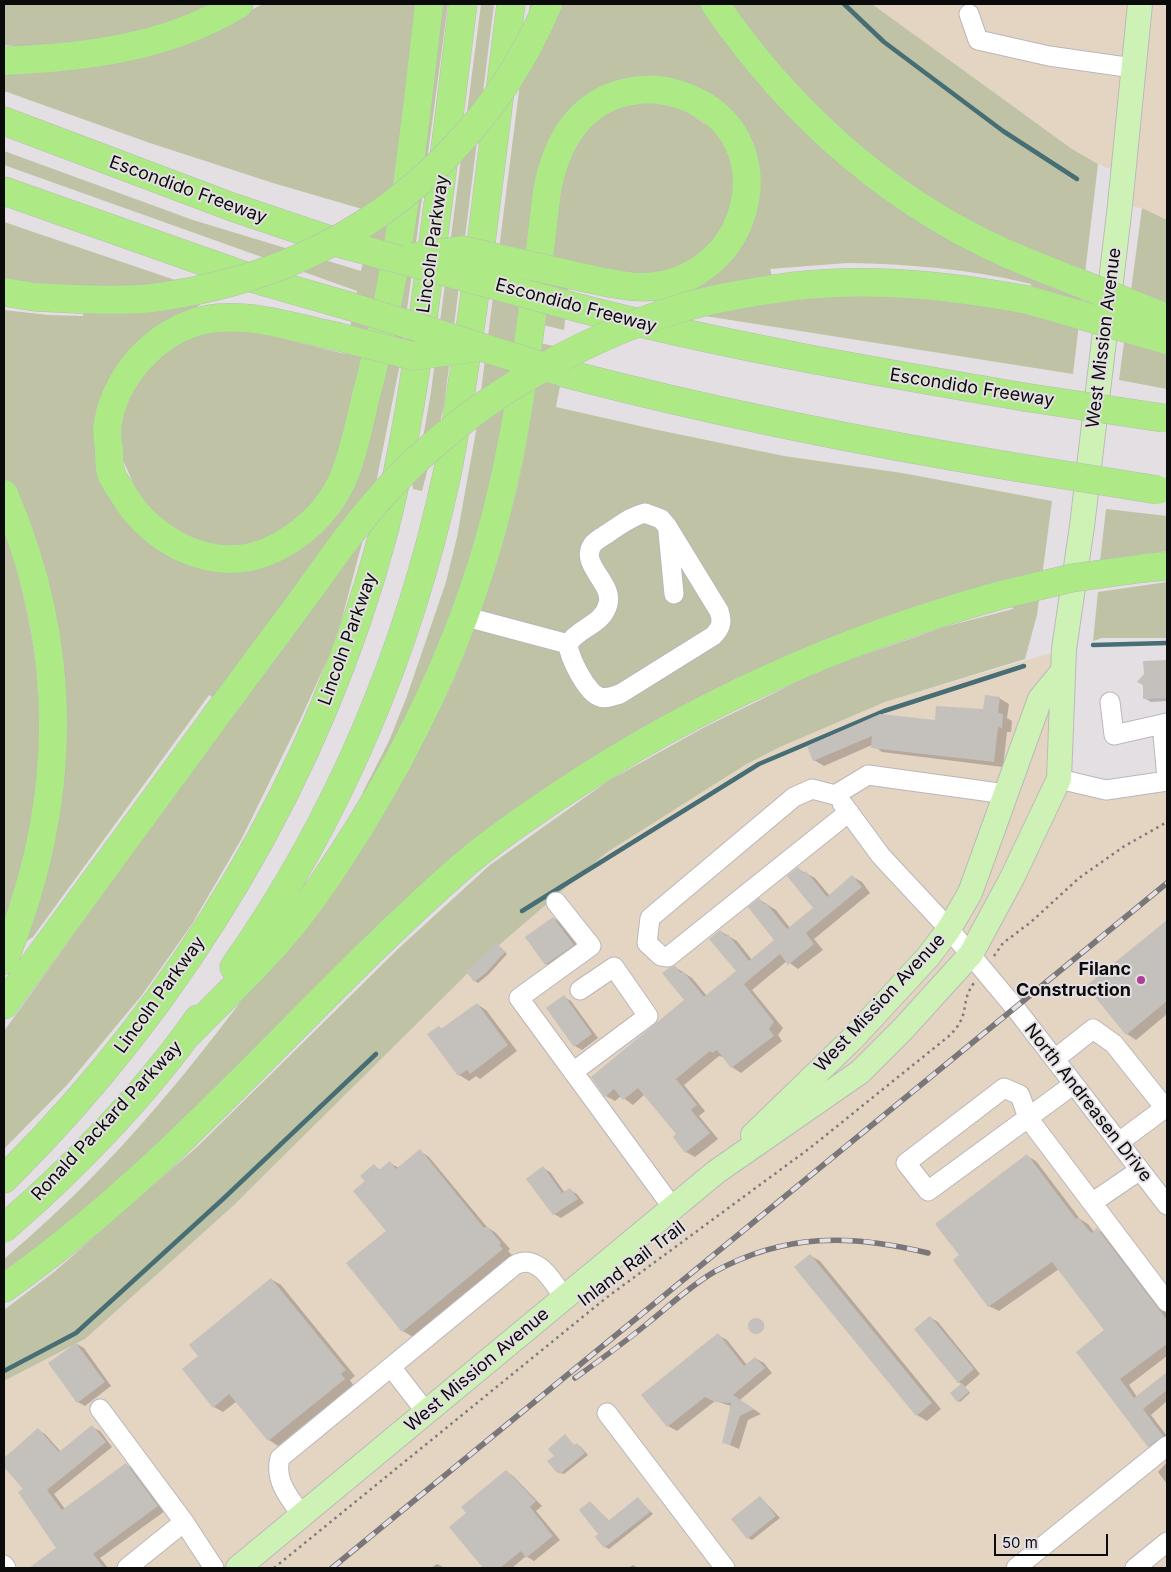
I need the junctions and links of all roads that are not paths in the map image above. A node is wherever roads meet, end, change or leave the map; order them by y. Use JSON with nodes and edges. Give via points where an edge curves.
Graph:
{"nodes":[{"id":1,"x":239,"y":4,"type":"edge"},
{"id":2,"x":430,"y":4,"type":"edge"},
{"id":3,"x":463,"y":4,"type":"edge"},
{"id":4,"x":511,"y":4,"type":"edge"},
{"id":5,"x":548,"y":4,"type":"edge"},
{"id":6,"x":715,"y":4,"type":"edge"},
{"id":7,"x":1140,"y":4,"type":"edge"},
{"id":8,"x":969,"y":14,"type":"dead end"},
{"id":9,"x":4,"y":61,"type":"edge"},
{"id":10,"x":1133,"y":68,"type":"junction"},
{"id":11,"x":4,"y":121,"type":"edge"},
{"id":12,"x":4,"y":191,"type":"edge"},
{"id":13,"x":400,"y":258,"type":"junction"},
{"id":14,"x":4,"y":292,"type":"edge"},
{"id":15,"x":1167,"y":318,"type":"edge"},
{"id":16,"x":1167,"y":340,"type":"edge"},
{"id":17,"x":482,"y":347,"type":"junction"},
{"id":18,"x":1165,"y":419,"type":"edge"},
{"id":19,"x":1163,"y":491,"type":"edge"},
{"id":20,"x":4,"y":494,"type":"edge"},
{"id":21,"x":667,"y":526,"type":"junction"},
{"id":22,"x":1156,"y":567,"type":"edge"},
{"id":23,"x":674,"y":594,"type":"dead end"},
{"id":24,"x":463,"y":616,"type":"junction"},
{"id":25,"x":568,"y":644,"type":"junction"},
{"id":26,"x":1063,"y":671,"type":"junction"},
{"id":27,"x":1110,"y":702,"type":"dead end"},
{"id":28,"x":1165,"y":724,"type":"edge"},
{"id":29,"x":1058,"y":779,"type":"junction"},
{"id":30,"x":1167,"y":780,"type":"edge"},
{"id":31,"x":835,"y":794,"type":"junction"},
{"id":32,"x":1006,"y":794,"type":"junction"},
{"id":33,"x":849,"y":812,"type":"junction"},
{"id":34,"x":556,"y":902,"type":"dead end"},
{"id":35,"x":949,"y":929,"type":"junction"},
{"id":36,"x":970,"y":954,"type":"junction"},
{"id":37,"x":4,"y":960,"type":"edge"},
{"id":38,"x":580,"y":990,"type":"dead end"},
{"id":39,"x":4,"y":1005,"type":"edge"},
{"id":40,"x":188,"y":1034,"type":"junction"},
{"id":41,"x":1055,"y":1059,"type":"junction"},
{"id":42,"x":573,"y":1072,"type":"junction"},
{"id":43,"x":1074,"y":1084,"type":"junction"},
{"id":44,"x":1166,"y":1107,"type":"edge"},
{"id":45,"x":1028,"y":1118,"type":"junction"},
{"id":46,"x":1119,"y":1142,"type":"junction"},
{"id":47,"x":1140,"y":1170,"type":"junction"},
{"id":48,"x":716,"y":1172,"type":"junction"},
{"id":49,"x":4,"y":1179,"type":"edge"},
{"id":50,"x":1093,"y":1202,"type":"junction"},
{"id":51,"x":1167,"y":1205,"type":"edge"},
{"id":52,"x":673,"y":1208,"type":"junction"},
{"id":53,"x":4,"y":1228,"type":"edge"},
{"id":54,"x":4,"y":1288,"type":"edge"},
{"id":55,"x":564,"y":1298,"type":"junction"},
{"id":56,"x":1167,"y":1302,"type":"edge"},
{"id":57,"x":391,"y":1366,"type":"junction"},
{"id":58,"x":100,"y":1409,"type":"dead end"},
{"id":59,"x":426,"y":1412,"type":"junction"},
{"id":60,"x":607,"y":1413,"type":"dead end"},
{"id":61,"x":1167,"y":1446,"type":"edge"},
{"id":62,"x":302,"y":1515,"type":"junction"},
{"id":63,"x":184,"y":1522,"type":"junction"},
{"id":64,"x":1167,"y":1542,"type":"edge"},
{"id":65,"x":4,"y":1565,"type":"edge"},
{"id":66,"x":6,"y":1568,"type":"edge"},
{"id":67,"x":127,"y":1568,"type":"edge"},
{"id":68,"x":214,"y":1568,"type":"edge"},
{"id":69,"x":238,"y":1568,"type":"edge"},
{"id":70,"x":725,"y":1568,"type":"edge"},
{"id":71,"x":1016,"y":1568,"type":"edge"},
{"id":72,"x":1134,"y":1568,"type":"edge"}],
"edges":[{"from":1,"to":9,"type":"highway","via":[[212,21],[110,52]]},
{"from":2,"to":17,"type":"highway","bridge":true,"via":[[408,191],[389,300],[372,373],[341,484],[314,522],[287,544],[254,558],[219,558],[184,551],[150,530],[127,502],[110,472],[107,424],[123,379],[150,347],[183,328],[216,318],[257,319],[335,336],[413,356]]},
{"from":3,"to":49,"type":"highway","name":"Lincoln Parkway","via":[[414,388],[384,529],[352,636],[294,774],[222,905],[150,1012],[103,1073]]},
{"from":4,"to":40,"type":"highway","via":[[460,397],[447,473],[412,606],[355,757],[315,836],[260,930]]},
{"from":5,"to":14,"type":"highway","bridge":true,"via":[[518,63],[472,128],[429,173],[385,208],[305,256],[241,279],[150,298],[76,299]]},
{"from":6,"to":15,"type":"highway","bridge":true,"via":[[742,44],[817,127],[911,202],[961,232]]},
{"from":7,"to":10,"type":"main road","name":"West Mission Avenue"},
{"from":8,"to":10,"type":"street","via":[[978,40],[1049,56]]},
{"from":10,"to":26,"type":"main road","name":"West Mission Avenue","via":[[1120,205]]},
{"from":11,"to":13,"type":"highway","name":"Escondido Freeway","bridge":true,"via":[[232,207],[342,244]]},
{"from":12,"to":17,"type":"highway","bridge":true,"via":[[248,277]]},
{"from":13,"to":18,"type":"highway","name":"Escondido Freeway","bridge":true,"via":[[701,338],[824,363]]},
{"from":13,"to":24,"type":"highway","bridge":true,"via":[[462,250],[576,276],[643,287],[680,280],[709,265],[729,244],[742,218],[748,186],[742,151],[727,124],[701,103],[669,91],[639,88],[610,97],[589,108],[567,132],[552,163],[547,191],[516,428],[483,560]]},
{"from":16,"to":39,"type":"highway","bridge":true,"via":[[1028,300],[947,287],[838,281],[752,292],[681,308],[600,338],[540,369],[489,402],[426,451],[387,490],[345,541]]},
{"from":17,"to":19,"type":"highway","bridge":true,"via":[[564,373],[854,440]]},
{"from":20,"to":37,"type":"highway","via":[[20,532],[40,602],[48,647],[53,743],[42,842],[32,883]]},
{"from":21,"to":23,"type":"street"},
{"from":21,"to":25,"type":"street","via":[[653,515],[636,515],[593,543],[590,558],[608,592],[609,602],[600,618],[576,634]]},
{"from":21,"to":25,"type":"street","via":[[719,611],[722,620],[717,632],[620,694],[604,698],[590,690],[569,655]]},
{"from":22,"to":54,"type":"highway","bridge":true,"via":[[1072,578],[892,628],[789,669],[632,748],[501,835],[460,868],[370,950],[144,1174],[60,1246]]},
{"from":24,"to":25,"type":"street"},
{"from":24,"to":40,"type":"highway","via":[[423,712],[380,794],[332,870],[280,939]]},
{"from":26,"to":29,"type":"main road","name":"West Mission Avenue"},
{"from":26,"to":32,"type":"main road","name":"West Mission Avenue","via":[[1040,700]]},
{"from":27,"to":28,"type":"street","via":[[1114,735]]},
{"from":28,"to":30,"type":"street"},
{"from":29,"to":30,"type":"street","via":[[1106,790]]},
{"from":29,"to":36,"type":"main road","name":"West Mission Avenue","via":[[1012,878]]},
{"from":31,"to":32,"type":"street","via":[[868,775]]},
{"from":31,"to":33,"type":"street","name":"North Andreasen Drive"},
{"from":31,"to":33,"type":"street","via":[[812,789],[794,797],[650,918],[647,943],[661,956],[668,957]]},
{"from":32,"to":35,"type":"main road","name":"West Mission Avenue","via":[[970,893]]},
{"from":33,"to":35,"type":"street","name":"North Andreasen Drive","via":[[881,856]]},
{"from":34,"to":42,"type":"street","via":[[592,946],[519,998]]},
{"from":35,"to":36,"type":"street","name":"North Andreasen Drive"},
{"from":35,"to":48,"type":"main road","name":"West Mission Avenue","via":[[852,1039]]},
{"from":36,"to":41,"type":"street","name":"North Andreasen Drive"},
{"from":36,"to":48,"type":"main road","name":"West Mission Avenue","via":[[860,1072]]},
{"from":38,"to":42,"type":"street","via":[[614,967],[648,1016]]},
{"from":40,"to":53,"type":"highway","name":"Ronald Packard Parkway","via":[[112,1123]]},
{"from":41,"to":43,"type":"street","name":"North Andreasen Drive"},
{"from":41,"to":44,"type":"street","via":[[1093,1029],[1114,1044]]},
{"from":42,"to":52,"type":"street"},
{"from":43,"to":45,"type":"street"},
{"from":43,"to":46,"type":"street","name":"North Andreasen Drive"},
{"from":44,"to":46,"type":"street"},
{"from":45,"to":45,"type":"street","via":[[928,1191],[906,1162],[1004,1088],[1020,1095]]},
{"from":45,"to":50,"type":"street"},
{"from":46,"to":47,"type":"street","name":"North Andreasen Drive"},
{"from":47,"to":50,"type":"street"},
{"from":47,"to":51,"type":"street","name":"North Andreasen Drive"},
{"from":48,"to":52,"type":"main road","name":"West Mission Avenue"},
{"from":50,"to":56,"type":"street"},
{"from":52,"to":55,"type":"main road","name":"West Mission Avenue"},
{"from":55,"to":57,"type":"street","via":[[533,1262],[522,1260]]},
{"from":55,"to":59,"type":"main road","name":"West Mission Avenue"},
{"from":57,"to":59,"type":"street"},
{"from":57,"to":62,"type":"street","via":[[280,1458],[277,1468],[284,1490]]},
{"from":58,"to":63,"type":"street"},
{"from":59,"to":62,"type":"main road","name":"West Mission Avenue"},
{"from":60,"to":70,"type":"street"},
{"from":61,"to":71,"type":"street"},
{"from":62,"to":69,"type":"main road","name":"West Mission Avenue"},
{"from":63,"to":67,"type":"street"},
{"from":63,"to":68,"type":"street"},
{"from":64,"to":72,"type":"street"},
{"from":65,"to":66,"type":"street"}]}
